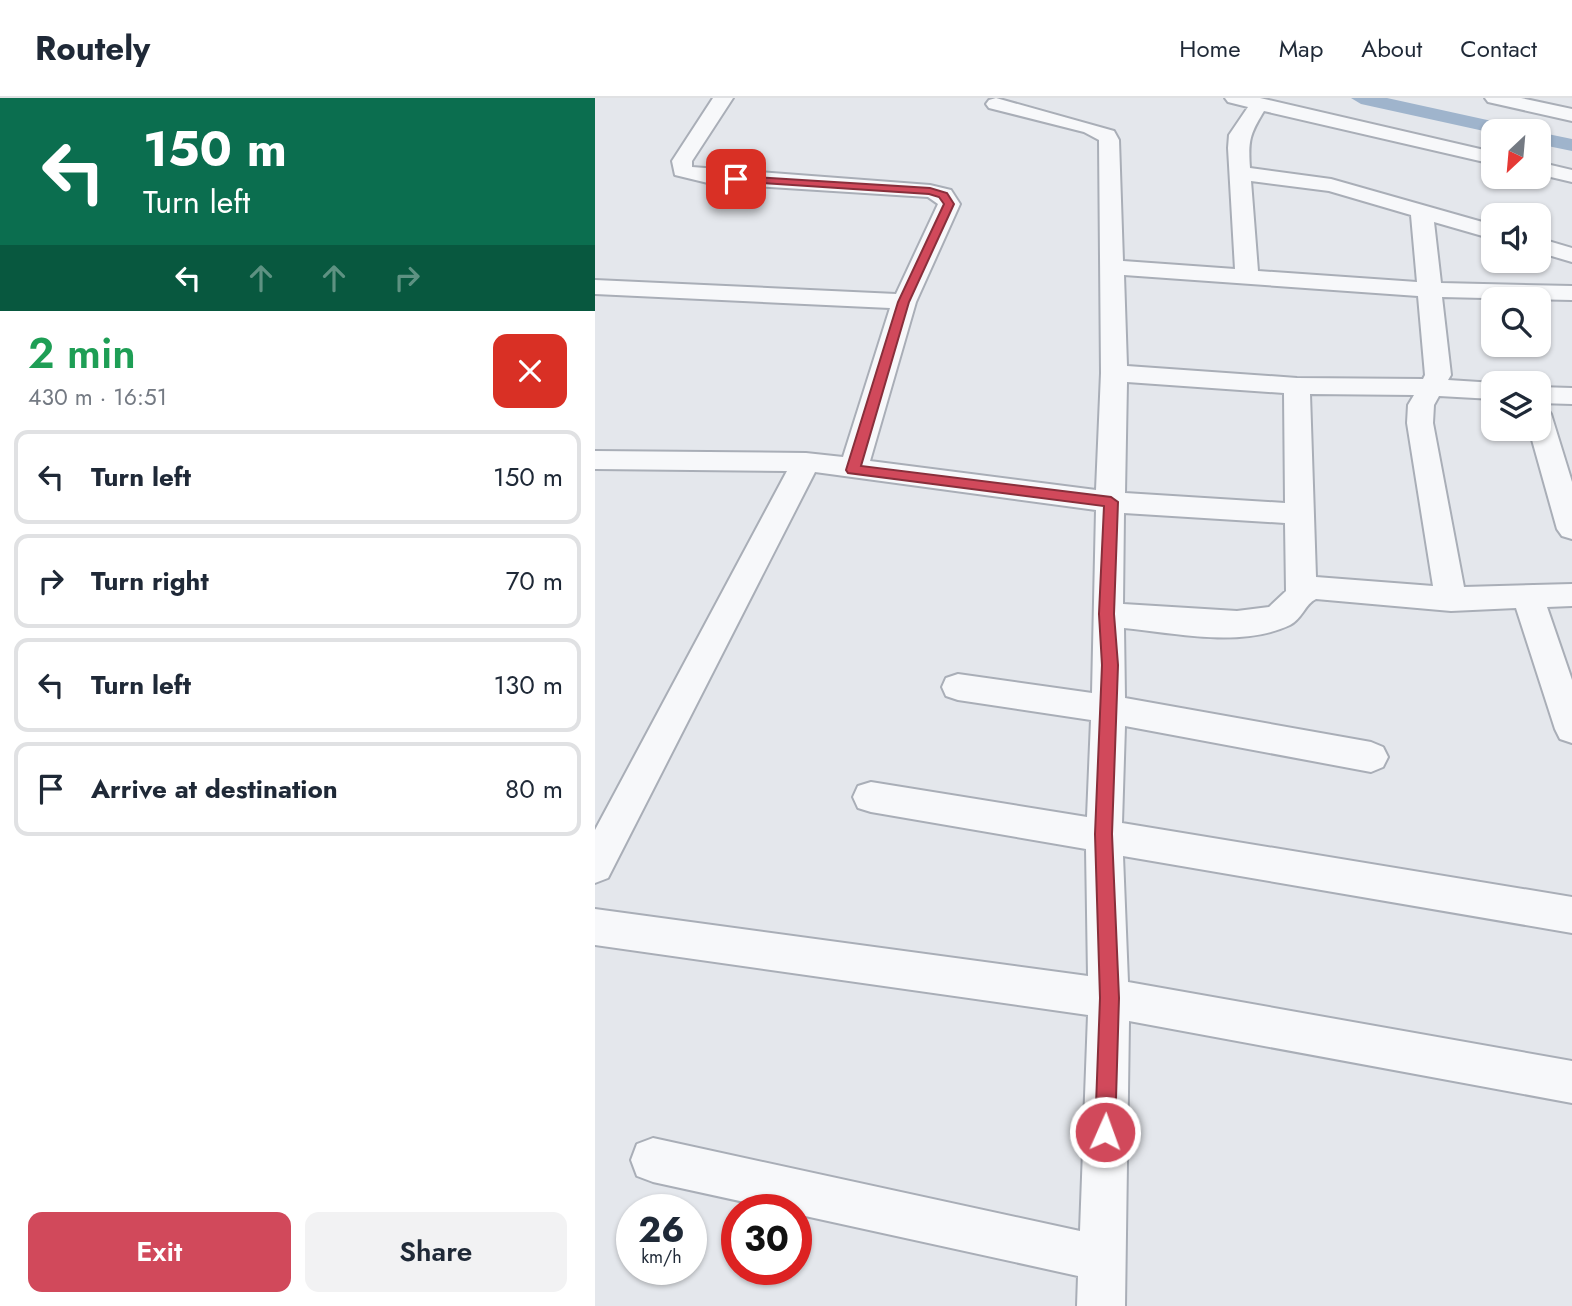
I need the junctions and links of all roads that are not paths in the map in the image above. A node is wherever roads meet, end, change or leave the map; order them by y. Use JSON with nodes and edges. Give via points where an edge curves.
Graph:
{"nodes":[{"id":1,"x":723,"y":98,"type":"edge"},
{"id":2,"x":1235,"y":98,"type":"edge"},
{"id":3,"x":1495,"y":98,"type":"edge"},
{"id":4,"x":996,"y":104,"type":"dead end"},
{"id":5,"x":1259,"y":104,"type":"junction"},
{"id":6,"x":1572,"y":115,"type":"edge"},
{"id":7,"x":1481,"y":155,"type":"edge"},
{"id":8,"x":1551,"y":171,"type":"edge"},
{"id":9,"x":1239,"y":173,"type":"junction"},
{"id":10,"x":1572,"y":176,"type":"edge"},
{"id":11,"x":1422,"y":212,"type":"junction"},
{"id":12,"x":1481,"y":229,"type":"edge"},
{"id":13,"x":1551,"y":249,"type":"edge"},
{"id":14,"x":1572,"y":255,"type":"edge"},
{"id":15,"x":1112,"y":267,"type":"junction"},
{"id":16,"x":1247,"y":278,"type":"junction"},
{"id":17,"x":595,"y":288,"type":"edge"},
{"id":18,"x":1432,"y":290,"type":"junction"},
{"id":19,"x":1572,"y":293,"type":"edge"},
{"id":20,"x":904,"y":302,"type":"junction"},
{"id":21,"x":1114,"y":373,"type":"junction"},
{"id":22,"x":1297,"y":386,"type":"junction"},
{"id":23,"x":1434,"y":387,"type":"junction"},
{"id":24,"x":1481,"y":390,"type":"edge"},
{"id":25,"x":1551,"y":395,"type":"edge"},
{"id":26,"x":1572,"y":396,"type":"edge"},
{"id":27,"x":1546,"y":441,"type":"edge"},
{"id":28,"x":806,"y":462,"type":"junction"},
{"id":29,"x":599,"y":467,"type":"edge"},
{"id":30,"x":853,"y":470,"type":"junction"},
{"id":31,"x":1111,"y":502,"type":"junction"},
{"id":32,"x":1299,"y":514,"type":"junction"},
{"id":33,"x":1572,"y":529,"type":"edge"},
{"id":34,"x":1301,"y":592,"type":"junction"},
{"id":35,"x":1572,"y":595,"type":"edge"},
{"id":36,"x":1528,"y":597,"type":"junction"},
{"id":37,"x":1451,"y":599,"type":"junction"},
{"id":38,"x":1107,"y":614,"type":"junction"},
{"id":39,"x":958,"y":687,"type":"dead end"},
{"id":40,"x":1108,"y":709,"type":"junction"},
{"id":41,"x":1572,"y":729,"type":"edge"},
{"id":42,"x":1371,"y":757,"type":"dead end"},
{"id":43,"x":871,"y":797,"type":"dead end"},
{"id":44,"x":1104,"y":834,"type":"junction"},
{"id":45,"x":595,"y":866,"type":"edge"},
{"id":46,"x":1572,"y":915,"type":"edge"},
{"id":47,"x":595,"y":928,"type":"edge"},
{"id":48,"x":1109,"y":998,"type":"junction"},
{"id":49,"x":1572,"y":1082,"type":"edge"},
{"id":50,"x":653,"y":1160,"type":"dead end"},
{"id":51,"x":1100,"y":1258,"type":"junction"},
{"id":52,"x":1101,"y":1306,"type":"edge"}],
"edges":[{"from":1,"to":20,"type":"street","via":[[682,161],[682,171],[708,177],[943,195],[949,204]]},
{"from":2,"to":5,"type":"street"},
{"from":3,"to":6,"type":"street"},
{"from":4,"to":15,"type":"street","via":[[1107,135]]},
{"from":5,"to":7,"type":"street"},
{"from":5,"to":9,"type":"street","via":[[1239,135]]},
{"from":8,"to":10,"type":"street"},
{"from":9,"to":11,"type":"street","via":[[1331,185]]},
{"from":9,"to":16,"type":"street"},
{"from":11,"to":12,"type":"street"},
{"from":11,"to":18,"type":"street"},
{"from":13,"to":14,"type":"street"},
{"from":15,"to":16,"type":"street"},
{"from":15,"to":21,"type":"street"},
{"from":16,"to":18,"type":"street"},
{"from":17,"to":20,"type":"street"},
{"from":18,"to":19,"type":"street"},
{"from":18,"to":23,"type":"street","via":[[1438,376]]},
{"from":20,"to":30,"type":"street"},
{"from":21,"to":22,"type":"street"},
{"from":21,"to":31,"type":"street"},
{"from":22,"to":23,"type":"street"},
{"from":22,"to":32,"type":"street"},
{"from":23,"to":24,"type":"street"},
{"from":23,"to":37,"type":"street","via":[[1421,405],[1420,423]]},
{"from":25,"to":26,"type":"street"},
{"from":27,"to":33,"type":"street"},
{"from":28,"to":29,"type":"street"},
{"from":28,"to":30,"type":"street"},
{"from":28,"to":45,"type":"street"},
{"from":30,"to":31,"type":"street"},
{"from":31,"to":32,"type":"street"},
{"from":31,"to":38,"type":"street"},
{"from":32,"to":34,"type":"street"},
{"from":34,"to":37,"type":"street","via":[[1324,588]]},
{"from":34,"to":38,"type":"street","via":[[1277,618],[1237,623]]},
{"from":35,"to":36,"type":"street"},
{"from":36,"to":37,"type":"street"},
{"from":36,"to":41,"type":"street"},
{"from":38,"to":40,"type":"street"},
{"from":39,"to":40,"type":"street"},
{"from":40,"to":42,"type":"street"},
{"from":40,"to":44,"type":"street"},
{"from":43,"to":44,"type":"street"},
{"from":44,"to":46,"type":"street"},
{"from":44,"to":48,"type":"street"},
{"from":47,"to":48,"type":"street"},
{"from":48,"to":49,"type":"street"},
{"from":48,"to":51,"type":"street"},
{"from":50,"to":51,"type":"street"},
{"from":51,"to":52,"type":"street"}]}
